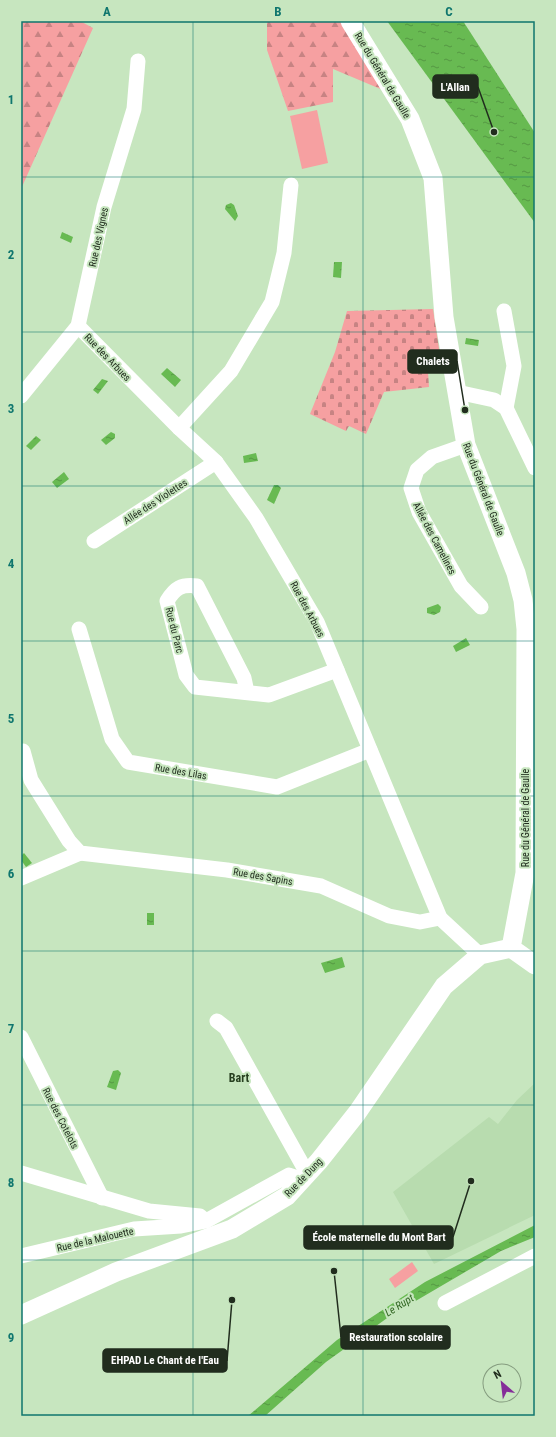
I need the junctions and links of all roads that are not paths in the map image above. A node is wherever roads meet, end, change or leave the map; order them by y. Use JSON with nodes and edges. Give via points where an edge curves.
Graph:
{"nodes":[{"id":1,"x":350,"y":21,"type":"edge"},
{"id":2,"x":138,"y":61,"type":"dead end"},
{"id":3,"x":290,"y":185,"type":"dead end"},
{"id":4,"x":504,"y":311,"type":"dead end"},
{"id":5,"x":78,"y":326,"type":"junction"},
{"id":6,"x":457,"y":392,"type":"junction"},
{"id":7,"x":21,"y":396,"type":"edge"},
{"id":8,"x":506,"y":408,"type":"junction"},
{"id":9,"x":179,"y":428,"type":"junction"},
{"id":10,"x":466,"y":445,"type":"junction"},
{"id":11,"x":216,"y":462,"type":"junction"},
{"id":12,"x":535,"y":468,"type":"edge"},
{"id":13,"x":94,"y":541,"type":"dead end"},
{"id":14,"x":481,"y":607,"type":"dead end"},
{"id":15,"x":79,"y":629,"type":"dead end"},
{"id":16,"x":337,"y":670,"type":"junction"},
{"id":17,"x":247,"y":692,"type":"junction"},
{"id":18,"x":370,"y":750,"type":"junction"},
{"id":19,"x":23,"y":751,"type":"dead end"},
{"id":20,"x":80,"y":853,"type":"junction"},
{"id":21,"x":21,"y":878,"type":"edge"},
{"id":22,"x":440,"y":918,"type":"junction"},
{"id":23,"x":511,"y":948,"type":"junction"},
{"id":24,"x":480,"y":955,"type":"junction"},
{"id":25,"x":535,"y":965,"type":"edge"},
{"id":26,"x":217,"y":1021,"type":"dead end"},
{"id":27,"x":21,"y":1037,"type":"edge"},
{"id":28,"x":21,"y":1172,"type":"edge"},
{"id":29,"x":304,"y":1176,"type":"junction"},
{"id":30,"x":102,"y":1198,"type":"junction"},
{"id":31,"x":206,"y":1221,"type":"junction"},
{"id":32,"x":21,"y":1256,"type":"edge"},
{"id":33,"x":535,"y":1256,"type":"edge"},
{"id":34,"x":445,"y":1304,"type":"dead end"},
{"id":35,"x":21,"y":1315,"type":"edge"}],
"edges":[{"from":1,"to":6,"type":"main road","name":"Rue du Général de Gaulle","via":[[410,119],[434,178],[444,317]]},
{"from":2,"to":5,"type":"street","name":"Rue des Vignes","via":[[134,109],[104,207]]},
{"from":3,"to":9,"type":"street","via":[[284,253],[272,302],[231,371]]},
{"from":4,"to":8,"type":"street","via":[[514,366]]},
{"from":5,"to":7,"type":"street","name":"Rue des Vignes"},
{"from":5,"to":9,"type":"street","name":"Rue des Arbues"},
{"from":6,"to":8,"type":"street","via":[[494,400]]},
{"from":6,"to":10,"type":"main road","name":"Rue du Général de Gaulle"},
{"from":8,"to":12,"type":"street"},
{"from":9,"to":11,"type":"street","name":"Rue des Arbues"},
{"from":10,"to":14,"type":"street","name":"Allée des Camelines","via":[[432,457],[417,470],[411,488],[419,512],[461,586]]},
{"from":10,"to":23,"type":"main road","name":"Rue du Général de Gaulle","via":[[516,572],[523,600],[526,629],[525,873]]},
{"from":11,"to":13,"type":"street","name":"Allée des Violettes"},
{"from":11,"to":16,"type":"street","name":"Rue des Arbues","via":[[256,518],[314,616]]},
{"from":15,"to":18,"type":"street","name":"Rue des Lilas","via":[[112,738],[128,762],[277,787]]},
{"from":16,"to":17,"type":"street","name":"Rue du Parc","via":[[269,694]]},
{"from":16,"to":18,"type":"street","name":"Rue des Arbues"},
{"from":17,"to":17,"type":"street","name":"Rue du Parc","via":[[244,678],[196,586],[185,584],[174,590],[167,601],[186,675],[195,686]]},
{"from":18,"to":22,"type":"street","name":"Rue des Arbues"},
{"from":19,"to":20,"type":"street","via":[[32,780],[69,841]]},
{"from":20,"to":21,"type":"street","name":"Rue des Sapins"},
{"from":20,"to":22,"type":"street","name":"Rue des Sapins","via":[[226,870],[321,886],[389,916],[420,922]]},
{"from":22,"to":24,"type":"street","name":"Rue des Arbues"},
{"from":23,"to":24,"type":"main road","name":"Rue de Dung"},
{"from":23,"to":25,"type":"main road"},
{"from":24,"to":29,"type":"main road","name":"Rue de Dung","via":[[444,986],[357,1113],[319,1162]]},
{"from":26,"to":29,"type":"street","via":[[226,1028]]},
{"from":27,"to":30,"type":"street","name":"Rue des Cotelots"},
{"from":28,"to":30,"type":"street"},
{"from":29,"to":31,"type":"street","name":"Rue de la Malouette","via":[[288,1176]]},
{"from":29,"to":35,"type":"main road","name":"Rue de Dung","via":[[287,1196],[232,1229],[116,1272]]},
{"from":30,"to":31,"type":"street","via":[[149,1211],[200,1216]]},
{"from":31,"to":32,"type":"street","name":"Rue de la Malouette","via":[[181,1226],[134,1229]]},
{"from":33,"to":34,"type":"street"}]}
